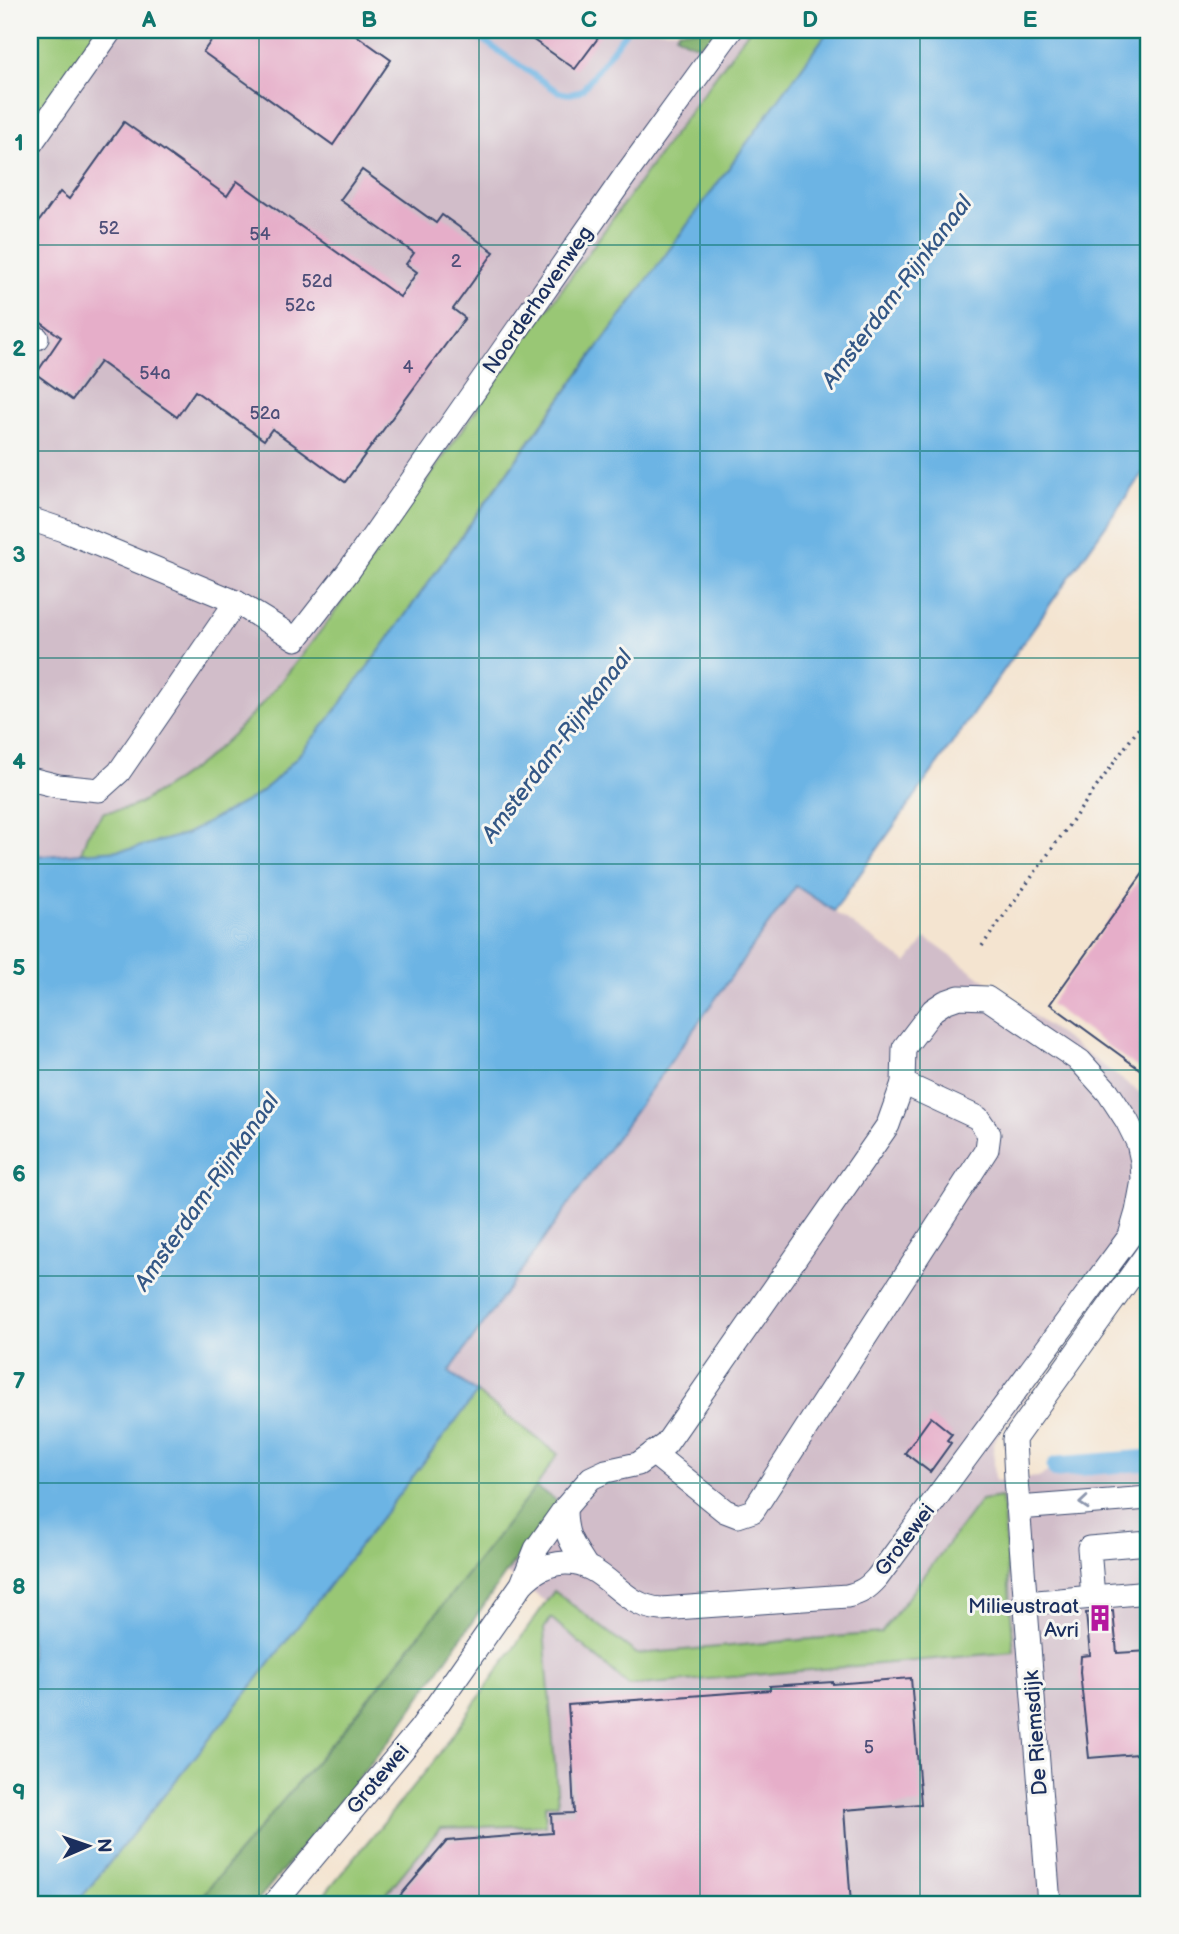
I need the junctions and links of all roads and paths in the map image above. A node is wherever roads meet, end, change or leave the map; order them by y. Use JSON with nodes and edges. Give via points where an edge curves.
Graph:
{"nodes":[{"id":1,"x":111,"y":30,"type":"edge"},
{"id":2,"x":731,"y":30,"type":"edge"},
{"id":3,"x":30,"y":145,"type":"edge"},
{"id":4,"x":30,"y":519,"type":"edge"},
{"id":5,"x":236,"y":602,"type":"junction"},
{"id":6,"x":1149,"y":714,"type":"edge"},
{"id":7,"x":30,"y":779,"type":"edge"},
{"id":8,"x":982,"y":946,"type":"dead end"},
{"id":9,"x":903,"y":1083,"type":"junction"},
{"id":10,"x":1149,"y":1251,"type":"edge"},
{"id":11,"x":653,"y":1453,"type":"junction"},
{"id":12,"x":1149,"y":1499,"type":"edge"},
{"id":13,"x":565,"y":1508,"type":"junction"},
{"id":14,"x":1018,"y":1508,"type":"junction"},
{"id":15,"x":1149,"y":1543,"type":"edge"},
{"id":16,"x":586,"y":1566,"type":"junction"},
{"id":17,"x":522,"y":1584,"type":"junction"},
{"id":18,"x":1149,"y":1592,"type":"edge"},
{"id":19,"x":1093,"y":1597,"type":"junction"},
{"id":20,"x":1026,"y":1603,"type":"junction"},
{"id":21,"x":274,"y":1904,"type":"edge"},
{"id":22,"x":1049,"y":1904,"type":"edge"}],
"edges":[{"from":1,"to":3,"type":"street"},
{"from":2,"to":5,"type":"street","name":"Noorderhavenweg","via":[[296,639]]},
{"from":4,"to":5,"type":"street"},
{"from":5,"to":7,"type":"street","via":[[118,772],[99,790]]},
{"from":6,"to":8,"type":"path"},
{"from":9,"to":11,"type":"street","via":[[888,1125],[666,1444]]},
{"from":9,"to":11,"type":"street","via":[[978,1118],[989,1134],[987,1149],[753,1511],[738,1517],[725,1511]]},
{"from":9,"to":16,"type":"street","name":"Grotewei","via":[[904,1048],[933,1010],[959,997],[987,998],[1080,1061],[1127,1121],[1138,1143],[1143,1180],[1130,1236],[877,1578],[858,1594],[647,1608]]},
{"from":10,"to":14,"type":"street","name":"De Riemsdijk","via":[[1014,1439]]},
{"from":11,"to":13,"type":"street","via":[[638,1464],[591,1478]]},
{"from":12,"to":14,"type":"street","one_way":true},
{"from":13,"to":16,"type":"street","via":[[567,1535]]},
{"from":13,"to":17,"type":"street","via":[[536,1549]]},
{"from":14,"to":20,"type":"street","name":"De Riemsdijk"},
{"from":15,"to":19,"type":"street","via":[[1088,1548]]},
{"from":16,"to":17,"type":"street","name":"Grotewei","via":[[543,1567]]},
{"from":17,"to":21,"type":"street","name":"Grotewei","via":[[419,1729]]},
{"from":18,"to":19,"type":"street"},
{"from":19,"to":20,"type":"street"},
{"from":20,"to":22,"type":"street","name":"De Riemsdijk"}]}
